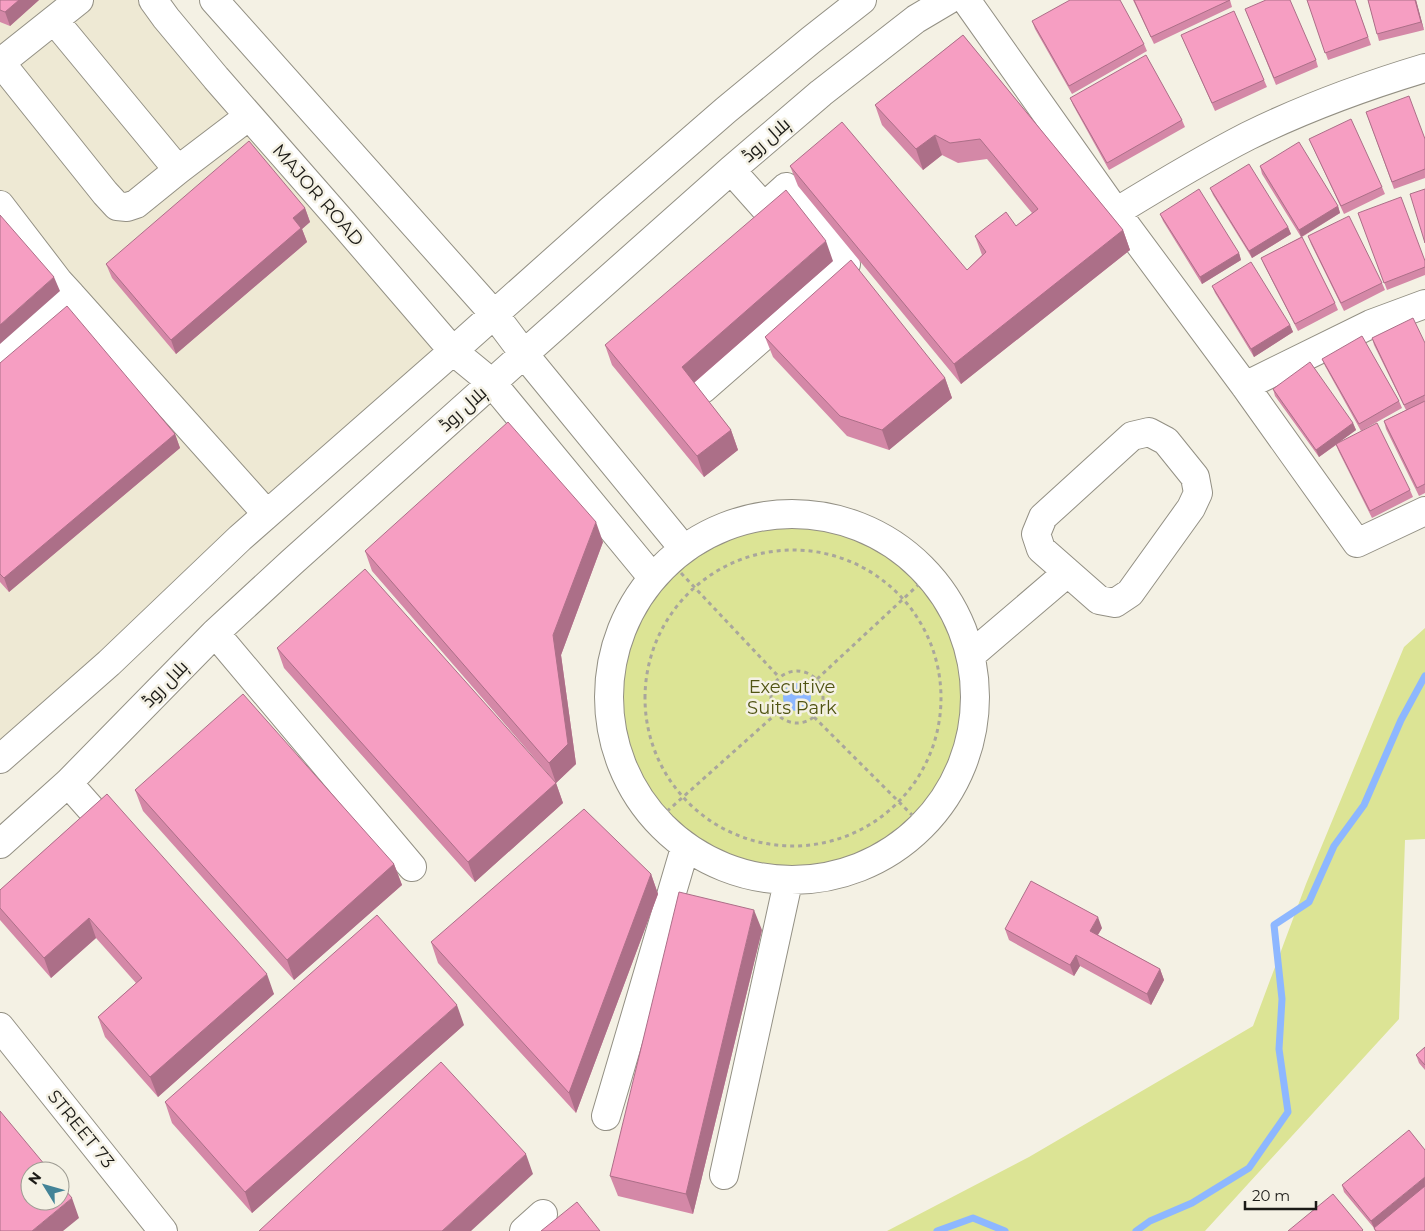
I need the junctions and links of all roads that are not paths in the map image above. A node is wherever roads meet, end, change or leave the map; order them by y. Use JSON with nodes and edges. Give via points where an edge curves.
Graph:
{"nodes":[{"id":1,"x":79,"y":0,"type":"edge"},
{"id":2,"x":153,"y":0,"type":"edge"},
{"id":3,"x":214,"y":0,"type":"edge"},
{"id":4,"x":862,"y":0,"type":"edge"},
{"id":5,"x":948,"y":0,"type":"edge"},
{"id":6,"x":966,"y":0,"type":"edge"},
{"id":7,"x":54,"y":20,"type":"junction"},
{"id":8,"x":0,"y":63,"type":"edge"},
{"id":9,"x":1425,"y":68,"type":"edge"},
{"id":10,"x":249,"y":116,"type":"junction"},
{"id":11,"x":178,"y":170,"type":"junction"},
{"id":12,"x":731,"y":170,"type":"junction"},
{"id":13,"x":0,"y":205,"type":"edge"},
{"id":14,"x":1116,"y":212,"type":"junction"},
{"id":15,"x":71,"y":295,"type":"junction"},
{"id":16,"x":1425,"y":304,"type":"edge"},
{"id":17,"x":494,"y":314,"type":"junction"},
{"id":18,"x":453,"y":351,"type":"junction"},
{"id":19,"x":524,"y":354,"type":"junction"},
{"id":20,"x":0,"y":356,"type":"edge"},
{"id":21,"x":492,"y":383,"type":"junction"},
{"id":22,"x":1245,"y":386,"type":"junction"},
{"id":23,"x":703,"y":389,"type":"dead end"},
{"id":24,"x":1425,"y":511,"type":"edge"},
{"id":25,"x":267,"y":514,"type":"junction"},
{"id":26,"x":668,"y":562,"type":"junction"},
{"id":27,"x":1067,"y":573,"type":"junction"},
{"id":28,"x":214,"y":633,"type":"junction"},
{"id":29,"x":971,"y":655,"type":"junction"},
{"id":30,"x":0,"y":759,"type":"edge"},
{"id":31,"x":68,"y":783,"type":"junction"},
{"id":32,"x":0,"y":844,"type":"edge"},
{"id":33,"x":685,"y":848,"type":"junction"},
{"id":34,"x":134,"y":857,"type":"edge"},
{"id":35,"x":412,"y":867,"type":"dead end"},
{"id":36,"x":788,"y":882,"type":"junction"},
{"id":37,"x":0,"y":1027,"type":"edge"},
{"id":38,"x":606,"y":1116,"type":"dead end"},
{"id":39,"x":724,"y":1175,"type":"dead end"},
{"id":40,"x":163,"y":1231,"type":"edge"}],
"edges":[{"from":1,"to":7,"type":"street"},
{"from":2,"to":10,"type":"street","name":"MAJOR ROAD"},
{"from":3,"to":17,"type":"street"},
{"from":4,"to":17,"type":"street","via":[[726,110]]},
{"from":5,"to":12,"type":"street","name":"ہلال روڈ","via":[[916,19],[821,93]]},
{"from":6,"to":14,"type":"street"},
{"from":7,"to":8,"type":"street"},
{"from":7,"to":11,"type":"street"},
{"from":8,"to":11,"type":"street","via":[[117,206],[136,204]]},
{"from":9,"to":14,"type":"street","via":[[1318,105],[1248,136]]},
{"from":10,"to":11,"type":"street"},
{"from":10,"to":18,"type":"street","name":"MAJOR ROAD"},
{"from":12,"to":19,"type":"street","name":"ہلال روڈ"},
{"from":12,"to":23,"type":"street","via":[[764,207],[786,187],[846,264]]},
{"from":13,"to":15,"type":"street"},
{"from":14,"to":22,"type":"street"},
{"from":15,"to":20,"type":"street"},
{"from":15,"to":25,"type":"street"},
{"from":16,"to":22,"type":"street","via":[[1371,324]]},
{"from":17,"to":18,"type":"street"},
{"from":17,"to":19,"type":"street"},
{"from":18,"to":21,"type":"street","name":"MAJOR ROAD"},
{"from":18,"to":25,"type":"street"},
{"from":19,"to":21,"type":"street","name":"ہلال روڈ"},
{"from":19,"to":26,"type":"street"},
{"from":21,"to":26,"type":"street","name":"MAJOR ROAD"},
{"from":21,"to":28,"type":"street","name":"ہلال روڈ"},
{"from":22,"to":24,"type":"street","via":[[1357,543]]},
{"from":25,"to":30,"type":"street"},
{"from":26,"to":29,"type":"street","via":[[731,523],[784,513],[838,518],[888,540],[930,574],[956,612]]},
{"from":26,"to":33,"type":"street","via":[[623,623],[609,674],[609,727],[625,778],[655,822]]},
{"from":27,"to":27,"type":"street","via":[[1041,549],[1036,534],[1043,517],[1132,436],[1148,432],[1166,441],[1195,477],[1198,493],[1191,508],[1130,593],[1115,602],[1099,600]]},
{"from":27,"to":29,"type":"street"},
{"from":28,"to":31,"type":"street","name":"ہلال روڈ"},
{"from":28,"to":35,"type":"street"},
{"from":29,"to":36,"type":"street","via":[[976,701],[969,746],[951,789],[923,826],[884,857],[838,876]]},
{"from":31,"to":32,"type":"street","name":"ہلال روڈ"},
{"from":31,"to":34,"type":"street"},
{"from":33,"to":36,"type":"street","via":[[734,873]]},
{"from":33,"to":38,"type":"street"},
{"from":36,"to":39,"type":"street"},
{"from":37,"to":40,"type":"street","name":"STREET 73"}]}
